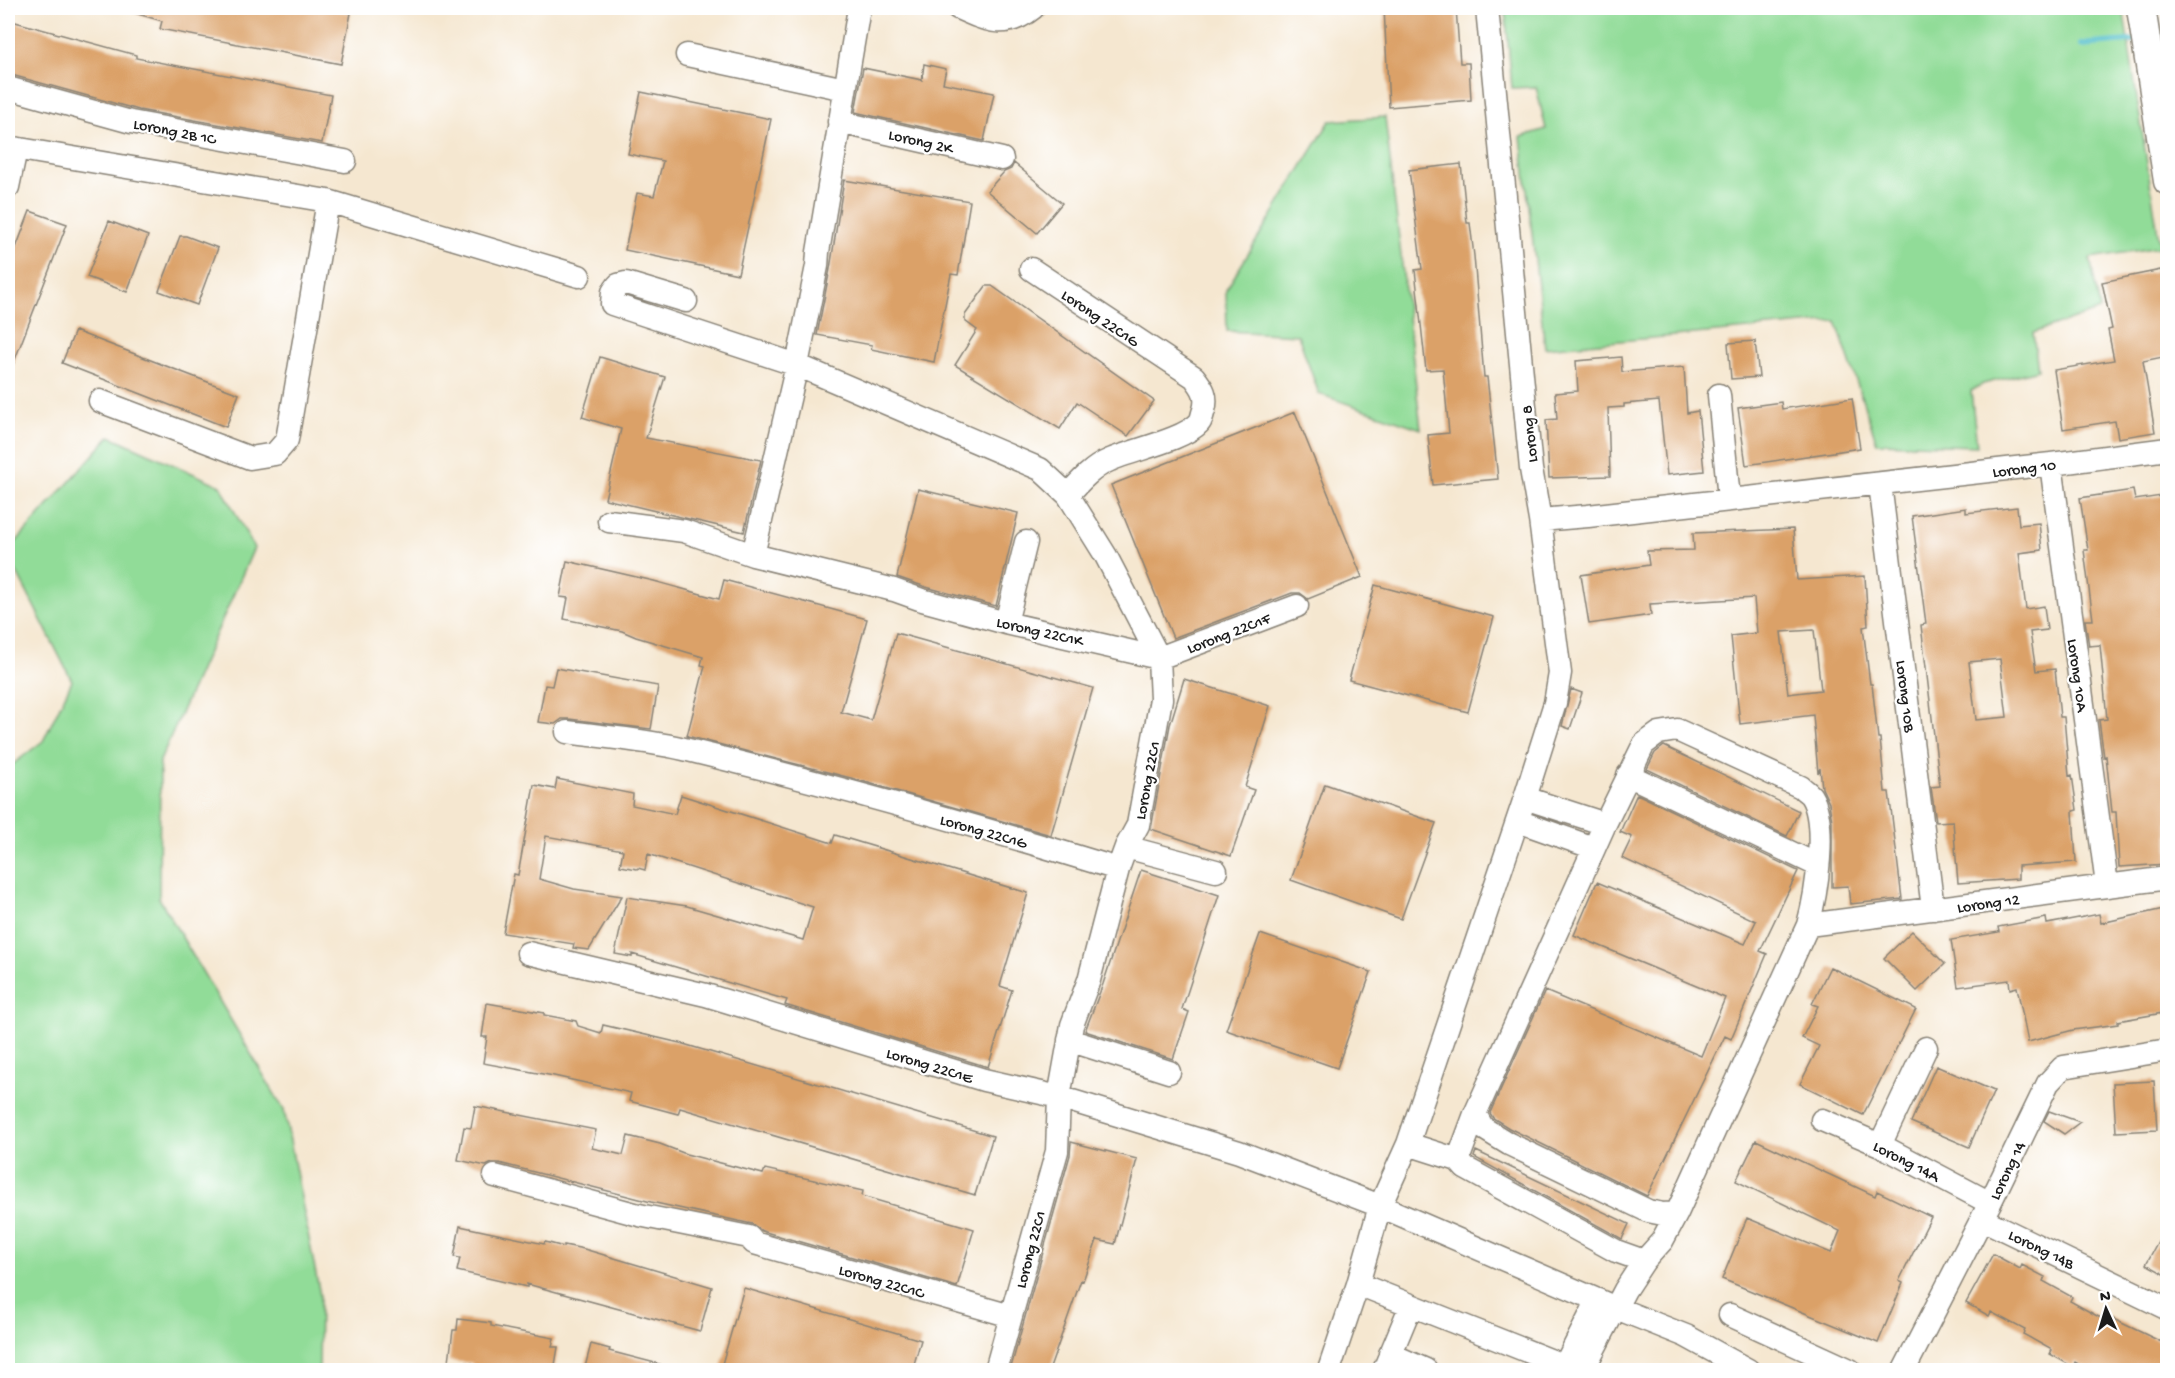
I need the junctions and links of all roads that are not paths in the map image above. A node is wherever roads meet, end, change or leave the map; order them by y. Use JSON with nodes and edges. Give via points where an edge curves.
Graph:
{"nodes":[{"id":1,"x":859,"y":8,"type":"edge"},
{"id":2,"x":958,"y":8,"type":"edge"},
{"id":3,"x":1034,"y":8,"type":"edge"},
{"id":4,"x":1487,"y":8,"type":"edge"},
{"id":5,"x":2141,"y":8,"type":"edge"},
{"id":6,"x":687,"y":55,"type":"dead end"},
{"id":7,"x":8,"y":88,"type":"edge"},
{"id":8,"x":845,"y":88,"type":"junction"},
{"id":9,"x":839,"y":122,"type":"junction"},
{"id":10,"x":11,"y":148,"type":"edge"},
{"id":11,"x":1002,"y":159,"type":"dead end"},
{"id":12,"x":345,"y":161,"type":"dead end"},
{"id":13,"x":2166,"y":168,"type":"edge"},
{"id":14,"x":8,"y":187,"type":"edge"},
{"id":15,"x":328,"y":201,"type":"junction"},
{"id":16,"x":1030,"y":269,"type":"dead end"},
{"id":17,"x":579,"y":276,"type":"dead end"},
{"id":18,"x":686,"y":301,"type":"dead end"},
{"id":19,"x":797,"y":364,"type":"junction"},
{"id":20,"x":1719,"y":395,"type":"dead end"},
{"id":21,"x":100,"y":401,"type":"dead end"},
{"id":22,"x":2168,"y":449,"type":"edge"},
{"id":23,"x":2051,"y":464,"type":"junction"},
{"id":24,"x":1880,"y":484,"type":"junction"},
{"id":25,"x":1068,"y":495,"type":"junction"},
{"id":26,"x":1729,"y":499,"type":"junction"},
{"id":27,"x":1540,"y":519,"type":"junction"},
{"id":28,"x":609,"y":521,"type":"dead end"},
{"id":29,"x":1026,"y":542,"type":"dead end"},
{"id":30,"x":753,"y":555,"type":"junction"},
{"id":31,"x":1297,"y":606,"type":"dead end"},
{"id":32,"x":1006,"y":622,"type":"junction"},
{"id":33,"x":1159,"y":658,"type":"junction"},
{"id":34,"x":567,"y":732,"type":"dead end"},
{"id":35,"x":1628,"y":775,"type":"junction"},
{"id":36,"x":1525,"y":798,"type":"junction"},
{"id":37,"x":1518,"y":820,"type":"junction"},
{"id":38,"x":1605,"y":824,"type":"junction"},
{"id":39,"x":1126,"y":847,"type":"junction"},
{"id":40,"x":1594,"y":849,"type":"junction"},
{"id":41,"x":1817,"y":865,"type":"junction"},
{"id":42,"x":1118,"y":869,"type":"junction"},
{"id":43,"x":1216,"y":871,"type":"dead end"},
{"id":44,"x":2168,"y":878,"type":"edge"},
{"id":45,"x":2107,"y":885,"type":"junction"},
{"id":46,"x":1933,"y":909,"type":"junction"},
{"id":47,"x":1808,"y":925,"type":"junction"},
{"id":48,"x":528,"y":953,"type":"dead end"},
{"id":49,"x":1070,"y":1040,"type":"junction"},
{"id":50,"x":1926,"y":1048,"type":"dead end"},
{"id":51,"x":2168,"y":1050,"type":"edge"},
{"id":52,"x":1169,"y":1072,"type":"dead end"},
{"id":53,"x":1059,"y":1097,"type":"junction"},
{"id":54,"x":1475,"y":1114,"type":"junction"},
{"id":55,"x":1822,"y":1120,"type":"dead end"},
{"id":56,"x":1408,"y":1144,"type":"junction"},
{"id":57,"x":1880,"y":1145,"type":"junction"},
{"id":58,"x":1458,"y":1160,"type":"junction"},
{"id":59,"x":495,"y":1176,"type":"dead end"},
{"id":60,"x":1380,"y":1206,"type":"junction"},
{"id":61,"x":1986,"y":1211,"type":"junction"},
{"id":62,"x":1677,"y":1213,"type":"junction"},
{"id":63,"x":1644,"y":1261,"type":"junction"},
{"id":64,"x":1358,"y":1284,"type":"junction"},
{"id":65,"x":1607,"y":1304,"type":"junction"},
{"id":66,"x":1411,"y":1305,"type":"junction"},
{"id":67,"x":2168,"y":1309,"type":"edge"},
{"id":68,"x":1730,"y":1315,"type":"dead end"},
{"id":69,"x":1011,"y":1316,"type":"junction"},
{"id":70,"x":1387,"y":1362,"type":"edge"},
{"id":71,"x":1574,"y":1369,"type":"edge"},
{"id":72,"x":996,"y":1371,"type":"edge"},
{"id":73,"x":1329,"y":1371,"type":"edge"},
{"id":74,"x":1426,"y":1371,"type":"edge"},
{"id":75,"x":1748,"y":1371,"type":"edge"},
{"id":76,"x":1850,"y":1371,"type":"edge"},
{"id":77,"x":1904,"y":1371,"type":"edge"}],
"edges":[{"from":1,"to":8,"type":"street"},
{"from":2,"to":3,"type":"street","via":[[1001,23]]},
{"from":4,"to":27,"type":"street","name":"Lorong 8"},
{"from":5,"to":13,"type":"street"},
{"from":6,"to":8,"type":"street"},
{"from":7,"to":12,"type":"street","name":"Lorong 2B 1C","via":[[131,122]]},
{"from":8,"to":9,"type":"street"},
{"from":9,"to":11,"type":"street","name":"Lorong 2K"},
{"from":9,"to":19,"type":"street"},
{"from":10,"to":14,"type":"street"},
{"from":10,"to":15,"type":"street"},
{"from":15,"to":17,"type":"street"},
{"from":15,"to":21,"type":"street","via":[[287,440],[275,454],[250,458]]},
{"from":16,"to":25,"type":"street","name":"Lorong 22C1G","via":[[1194,377],[1204,388],[1206,403],[1201,422],[1157,444],[1110,460],[1080,481]]},
{"from":18,"to":19,"type":"street","name":"Lorong 22C1","via":[[626,283],[613,292],[612,304]]},
{"from":19,"to":25,"type":"street","name":"Lorong 22C1","via":[[1040,469]]},
{"from":19,"to":30,"type":"street"},
{"from":20,"to":26,"type":"street"},
{"from":22,"to":23,"type":"street","name":"Lorong 10"},
{"from":23,"to":24,"type":"street","name":"Lorong 10"},
{"from":23,"to":45,"type":"street","name":"Lorong 10A"},
{"from":24,"to":26,"type":"street"},
{"from":24,"to":46,"type":"street","name":"Lorong 10B"},
{"from":25,"to":33,"type":"street","name":"Lorong 22C1","via":[[1106,555]]},
{"from":26,"to":27,"type":"street"},
{"from":27,"to":36,"type":"street","name":"Lorong 8","via":[[1560,673],[1555,703]]},
{"from":28,"to":30,"type":"street","name":"Lorong 22C1K","via":[[684,531]]},
{"from":29,"to":32,"type":"street"},
{"from":30,"to":32,"type":"street","name":"Lorong 22C1K"},
{"from":31,"to":33,"type":"street","name":"Lorong 22C1F"},
{"from":32,"to":33,"type":"street","name":"Lorong 22C1K"},
{"from":33,"to":39,"type":"street","name":"Lorong 22C1","via":[[1159,711],[1138,825]]},
{"from":34,"to":42,"type":"street","name":"Lorong 22C1G","via":[[682,748]]},
{"from":35,"to":38,"type":"street"},
{"from":35,"to":41,"type":"street"},
{"from":35,"to":41,"type":"street","via":[[1644,744],[1659,733],[1677,730],[1801,787],[1816,808],[1820,842]]},
{"from":36,"to":37,"type":"street","name":"Lorong 8"},
{"from":36,"to":38,"type":"street"},
{"from":37,"to":40,"type":"street"},
{"from":37,"to":56,"type":"street","name":"Lorong 8"},
{"from":38,"to":40,"type":"street"},
{"from":39,"to":42,"type":"street","name":"Lorong 22C1"},
{"from":39,"to":43,"type":"street"},
{"from":40,"to":54,"type":"street"},
{"from":41,"to":47,"type":"street","via":[[1816,897]]},
{"from":42,"to":49,"type":"street","name":"Lorong 22C1"},
{"from":44,"to":45,"type":"street","name":"Lorong 12"},
{"from":45,"to":46,"type":"street","name":"Lorong 12"},
{"from":46,"to":47,"type":"street","name":"Lorong 12"},
{"from":47,"to":62,"type":"street"},
{"from":48,"to":53,"type":"street","name":"Lorong 22C1E","via":[[706,995],[984,1080]]},
{"from":49,"to":52,"type":"street"},
{"from":49,"to":53,"type":"street","name":"Lorong 22C1"},
{"from":50,"to":57,"type":"street"},
{"from":51,"to":61,"type":"street","name":"Lorong 14","via":[[2063,1067],[2048,1083]]},
{"from":53,"to":60,"type":"street","name":"Lorong 22C1E","via":[[1239,1152]]},
{"from":53,"to":69,"type":"street","name":"Lorong 22C1","via":[[1057,1151]]},
{"from":54,"to":58,"type":"street"},
{"from":54,"to":62,"type":"street","via":[[1483,1128],[1509,1144],[1648,1211]]},
{"from":55,"to":57,"type":"street","name":"Lorong 14A"},
{"from":56,"to":58,"type":"street"},
{"from":56,"to":60,"type":"street","name":"Lorong 8"},
{"from":57,"to":61,"type":"street","name":"Lorong 14A"},
{"from":58,"to":63,"type":"street","via":[[1465,1168],[1616,1251]]},
{"from":59,"to":69,"type":"street","name":"Lorong 22C1C","via":[[639,1215],[749,1237],[754,1243]]},
{"from":60,"to":64,"type":"street","name":"Lorong 8"},
{"from":60,"to":65,"type":"street","name":"Lorong 22C1E"},
{"from":61,"to":67,"type":"street","name":"Lorong 14B"},
{"from":61,"to":77,"type":"street","name":"Lorong 14"},
{"from":62,"to":63,"type":"street","via":[[1662,1242]]},
{"from":63,"to":65,"type":"street"},
{"from":64,"to":66,"type":"street"},
{"from":64,"to":73,"type":"street","name":"Lorong 8"},
{"from":65,"to":71,"type":"street"},
{"from":65,"to":75,"type":"street","name":"Lorong 22C1E","via":[[1686,1336]]},
{"from":66,"to":70,"type":"street"},
{"from":66,"to":71,"type":"street"},
{"from":68,"to":76,"type":"street"},
{"from":69,"to":72,"type":"street","name":"Lorong 22C1"},
{"from":70,"to":74,"type":"street"}]}
